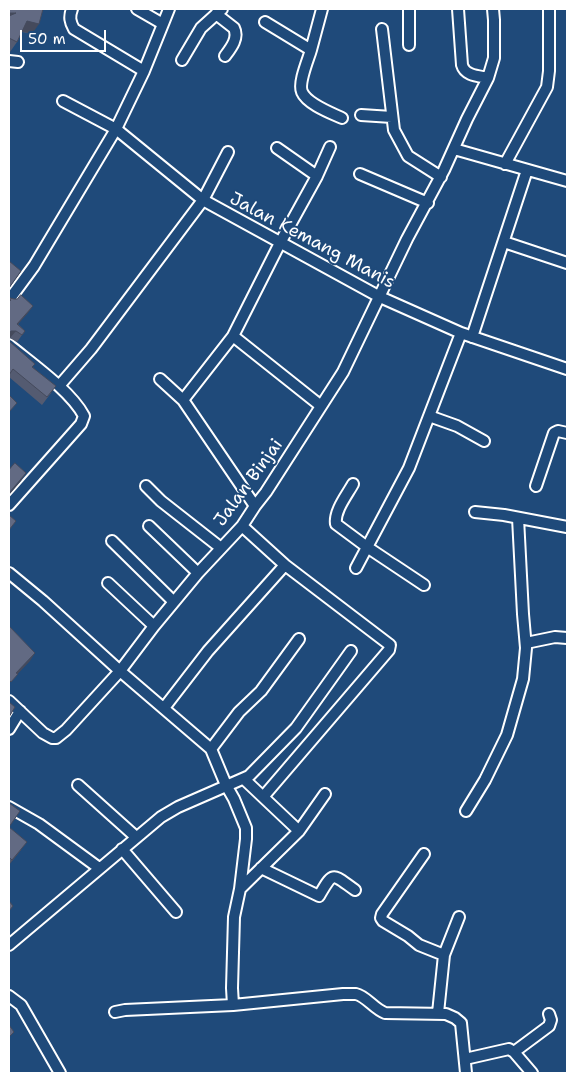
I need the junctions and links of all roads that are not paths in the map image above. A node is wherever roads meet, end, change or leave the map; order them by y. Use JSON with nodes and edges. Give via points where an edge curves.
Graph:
{"nodes":[{"id":1,"x":72,"y":9,"type":"edge"},
{"id":2,"x":137,"y":9,"type":"edge"},
{"id":3,"x":169,"y":9,"type":"edge"},
{"id":4,"x":322,"y":9,"type":"edge"},
{"id":5,"x":408,"y":9,"type":"edge"},
{"id":6,"x":458,"y":9,"type":"edge"},
{"id":7,"x":493,"y":9,"type":"edge"},
{"id":8,"x":549,"y":9,"type":"edge"},
{"id":9,"x":219,"y":12,"type":"edge"},
{"id":10,"x":265,"y":22,"type":"dead end"},
{"id":11,"x":164,"y":24,"type":"junction"},
{"id":12,"x":382,"y":29,"type":"dead end"},
{"id":13,"x":409,"y":45,"type":"dead end"},
{"id":14,"x":311,"y":50,"type":"junction"},
{"id":15,"x":225,"y":56,"type":"dead end"},
{"id":16,"x":182,"y":60,"type":"dead end"},
{"id":17,"x":144,"y":71,"type":"junction"},
{"id":18,"x":488,"y":78,"type":"junction"},
{"id":19,"x":63,"y":101,"type":"dead end"},
{"id":20,"x":361,"y":115,"type":"dead end"},
{"id":21,"x":392,"y":117,"type":"junction"},
{"id":22,"x":342,"y":118,"type":"dead end"},
{"id":23,"x":116,"y":130,"type":"junction"},
{"id":24,"x":330,"y":147,"type":"dead end"},
{"id":25,"x":277,"y":148,"type":"dead end"},
{"id":26,"x":454,"y":149,"type":"junction"},
{"id":27,"x":228,"y":152,"type":"dead end"},
{"id":28,"x":505,"y":164,"type":"junction"},
{"id":29,"x":527,"y":170,"type":"junction"},
{"id":30,"x":360,"y":174,"type":"dead end"},
{"id":31,"x":317,"y":176,"type":"junction"},
{"id":32,"x":441,"y":177,"type":"junction"},
{"id":33,"x":567,"y":182,"type":"edge"},
{"id":34,"x":203,"y":200,"type":"junction"},
{"id":35,"x":428,"y":203,"type":"junction"},
{"id":36,"x":504,"y":242,"type":"junction"},
{"id":37,"x":280,"y":243,"type":"junction"},
{"id":38,"x":567,"y":263,"type":"edge"},
{"id":39,"x":380,"y":297,"type":"junction"},
{"id":40,"x":9,"y":300,"type":"edge"},
{"id":41,"x":461,"y":333,"type":"junction"},
{"id":42,"x":233,"y":336,"type":"junction"},
{"id":43,"x":472,"y":337,"type":"junction"},
{"id":44,"x":9,"y":345,"type":"edge"},
{"id":45,"x":567,"y":369,"type":"edge"},
{"id":46,"x":160,"y":379,"type":"dead end"},
{"id":47,"x":59,"y":386,"type":"junction"},
{"id":48,"x":183,"y":400,"type":"junction"},
{"id":49,"x":321,"y":406,"type":"junction"},
{"id":50,"x":429,"y":416,"type":"junction"},
{"id":51,"x":567,"y":433,"type":"edge"},
{"id":52,"x":484,"y":441,"type":"dead end"},
{"id":53,"x":353,"y":484,"type":"dead end"},
{"id":54,"x":146,"y":486,"type":"dead end"},
{"id":55,"x":536,"y":486,"type":"dead end"},
{"id":56,"x":9,"y":505,"type":"edge"},
{"id":57,"x":256,"y":506,"type":"junction"},
{"id":58,"x":475,"y":512,"type":"dead end"},
{"id":59,"x":518,"y":518,"type":"junction"},
{"id":60,"x":149,"y":526,"type":"dead end"},
{"id":61,"x":242,"y":526,"type":"junction"},
{"id":62,"x":567,"y":528,"type":"edge"},
{"id":63,"x":112,"y":541,"type":"dead end"},
{"id":64,"x":367,"y":547,"type":"junction"},
{"id":65,"x":221,"y":548,"type":"junction"},
{"id":66,"x":285,"y":564,"type":"junction"},
{"id":67,"x":356,"y":568,"type":"dead end"},
{"id":68,"x":9,"y":573,"type":"edge"},
{"id":69,"x":198,"y":573,"type":"junction"},
{"id":70,"x":108,"y":583,"type":"dead end"},
{"id":71,"x":424,"y":585,"type":"dead end"},
{"id":72,"x":174,"y":602,"type":"junction"},
{"id":73,"x":154,"y":626,"type":"junction"},
{"id":74,"x":567,"y":638,"type":"edge"},
{"id":75,"x":298,"y":639,"type":"dead end"},
{"id":76,"x":526,"y":643,"type":"junction"},
{"id":77,"x":351,"y":651,"type":"dead end"},
{"id":78,"x":120,"y":671,"type":"junction"},
{"id":79,"x":9,"y":701,"type":"edge"},
{"id":80,"x":164,"y":708,"type":"junction"},
{"id":81,"x":20,"y":711,"type":"junction"},
{"id":82,"x":9,"y":729,"type":"edge"},
{"id":83,"x":211,"y":749,"type":"junction"},
{"id":84,"x":244,"y":779,"type":"junction"},
{"id":85,"x":78,"y":785,"type":"dead end"},
{"id":86,"x":226,"y":785,"type":"junction"},
{"id":87,"x":326,"y":794,"type":"dead end"},
{"id":88,"x":263,"y":797,"type":"junction"},
{"id":89,"x":9,"y":807,"type":"edge"},
{"id":90,"x":466,"y":811,"type":"dead end"},
{"id":91,"x":299,"y":831,"type":"junction"},
{"id":92,"x":136,"y":837,"type":"junction"},
{"id":93,"x":122,"y":849,"type":"junction"},
{"id":94,"x":424,"y":854,"type":"dead end"},
{"id":95,"x":99,"y":868,"type":"junction"},
{"id":96,"x":261,"y":868,"type":"junction"},
{"id":97,"x":240,"y":889,"type":"junction"},
{"id":98,"x":355,"y":890,"type":"dead end"},
{"id":99,"x":176,"y":912,"type":"dead end"},
{"id":100,"x":460,"y":917,"type":"dead end"},
{"id":101,"x":9,"y":945,"type":"edge"},
{"id":102,"x":444,"y":955,"type":"junction"},
{"id":103,"x":9,"y":997,"type":"edge"},
{"id":104,"x":234,"y":1005,"type":"junction"},
{"id":105,"x":115,"y":1012,"type":"dead end"},
{"id":106,"x":438,"y":1014,"type":"junction"},
{"id":107,"x":549,"y":1014,"type":"dead end"},
{"id":108,"x":514,"y":1052,"type":"junction"},
{"id":109,"x":465,"y":1059,"type":"junction"},
{"id":110,"x":60,"y":1073,"type":"edge"},
{"id":111,"x":466,"y":1073,"type":"edge"},
{"id":112,"x":532,"y":1073,"type":"edge"}],
"edges":[{"from":1,"to":17,"type":"street","via":[[70,23],[74,29]]},
{"from":2,"to":11,"type":"street"},
{"from":3,"to":11,"type":"street"},
{"from":4,"to":14,"type":"street"},
{"from":5,"to":13,"type":"street"},
{"from":6,"to":18,"type":"street","via":[[463,70]]},
{"from":7,"to":18,"type":"street","name":"Jalan Binjai","via":[[494,58]]},
{"from":8,"to":28,"type":"street","via":[[550,71],[547,87]]},
{"from":9,"to":15,"type":"street","via":[[236,31],[233,45]]},
{"from":9,"to":16,"type":"street","via":[[201,28]]},
{"from":10,"to":14,"type":"street"},
{"from":11,"to":17,"type":"street"},
{"from":12,"to":21,"type":"street"},
{"from":14,"to":22,"type":"street","via":[[302,92],[307,100]]},
{"from":17,"to":23,"type":"street"},
{"from":18,"to":26,"type":"street","name":"Jalan Binjai"},
{"from":19,"to":23,"type":"street","name":"Jalan Kemang Manis"},
{"from":20,"to":21,"type":"street"},
{"from":21,"to":32,"type":"street","via":[[394,130],[408,156]]},
{"from":23,"to":34,"type":"street","name":"Jalan Kemang Manis"},
{"from":23,"to":40,"type":"street","via":[[34,266]]},
{"from":24,"to":31,"type":"street"},
{"from":25,"to":31,"type":"street"},
{"from":26,"to":28,"type":"street"},
{"from":26,"to":32,"type":"street","name":"Jalan Binjai"},
{"from":27,"to":34,"type":"street"},
{"from":28,"to":29,"type":"street"},
{"from":29,"to":33,"type":"street"},
{"from":29,"to":36,"type":"street"},
{"from":30,"to":35,"type":"street"},
{"from":31,"to":37,"type":"street"},
{"from":32,"to":35,"type":"street","name":"Jalan Binjai"},
{"from":34,"to":37,"type":"street","name":"Jalan Kemang Manis"},
{"from":34,"to":47,"type":"street","via":[[91,350]]},
{"from":35,"to":39,"type":"street","name":"Jalan Binjai"},
{"from":36,"to":38,"type":"street"},
{"from":36,"to":43,"type":"street"},
{"from":37,"to":39,"type":"street","name":"Jalan Kemang Manis"},
{"from":37,"to":42,"type":"street"},
{"from":39,"to":41,"type":"street","name":"Jalan Kemang Manis"},
{"from":39,"to":49,"type":"street","name":"Jalan Binjai","via":[[343,372]]},
{"from":41,"to":43,"type":"street","name":"Jalan Kemang Manis"},
{"from":41,"to":50,"type":"street"},
{"from":42,"to":48,"type":"street"},
{"from":42,"to":49,"type":"street"},
{"from":43,"to":45,"type":"street","name":"Jalan Kemang Manis"},
{"from":44,"to":47,"type":"street"},
{"from":46,"to":48,"type":"street"},
{"from":47,"to":56,"type":"street","via":[[80,407],[84,416],[82,424]]},
{"from":48,"to":57,"type":"street"},
{"from":49,"to":57,"type":"street","name":"Jalan Binjai"},
{"from":50,"to":52,"type":"street"},
{"from":50,"to":64,"type":"street","via":[[408,468]]},
{"from":51,"to":55,"type":"street","via":[[554,433]]},
{"from":53,"to":64,"type":"street","via":[[335,520],[339,527]]},
{"from":54,"to":65,"type":"street"},
{"from":57,"to":61,"type":"street","name":"Jalan Binjai"},
{"from":58,"to":59,"type":"street"},
{"from":59,"to":62,"type":"street"},
{"from":59,"to":76,"type":"street"},
{"from":60,"to":69,"type":"street"},
{"from":61,"to":65,"type":"street","name":"Jalan Binjai"},
{"from":61,"to":66,"type":"street"},
{"from":63,"to":72,"type":"street"},
{"from":64,"to":67,"type":"street"},
{"from":64,"to":71,"type":"street"},
{"from":65,"to":69,"type":"street","name":"Jalan Binjai"},
{"from":66,"to":80,"type":"street","via":[[208,651]]},
{"from":66,"to":88,"type":"street","via":[[390,645]]},
{"from":68,"to":78,"type":"street"},
{"from":69,"to":72,"type":"street","name":"Jalan Binjai"},
{"from":70,"to":73,"type":"street"},
{"from":72,"to":73,"type":"street","name":"Jalan Binjai"},
{"from":73,"to":78,"type":"street","name":"Jalan Binjai"},
{"from":74,"to":76,"type":"street"},
{"from":75,"to":83,"type":"street","via":[[261,691],[238,712]]},
{"from":76,"to":90,"type":"street","via":[[523,679],[507,735]]},
{"from":77,"to":84,"type":"street","via":[[296,728]]},
{"from":78,"to":80,"type":"street"},
{"from":78,"to":81,"type":"street","name":"Jalan Binjai","via":[[56,738],[44,733]]},
{"from":79,"to":81,"type":"street"},
{"from":80,"to":83,"type":"street"},
{"from":81,"to":82,"type":"street"},
{"from":83,"to":86,"type":"street"},
{"from":84,"to":86,"type":"street"},
{"from":84,"to":88,"type":"street"},
{"from":85,"to":92,"type":"street"},
{"from":86,"to":92,"type":"street","via":[[178,807]]},
{"from":86,"to":97,"type":"street","via":[[246,828]]},
{"from":87,"to":91,"type":"street"},
{"from":88,"to":91,"type":"street"},
{"from":89,"to":95,"type":"street","via":[[39,824]]},
{"from":91,"to":96,"type":"street"},
{"from":92,"to":93,"type":"street"},
{"from":93,"to":95,"type":"street"},
{"from":93,"to":99,"type":"street"},
{"from":94,"to":102,"type":"street","via":[[382,918],[419,945]]},
{"from":95,"to":101,"type":"street"},
{"from":96,"to":97,"type":"street"},
{"from":96,"to":98,"type":"street","via":[[319,896],[333,877]]},
{"from":97,"to":104,"type":"street","via":[[234,917]]},
{"from":100,"to":102,"type":"street"},
{"from":102,"to":106,"type":"street"},
{"from":103,"to":110,"type":"street","via":[[21,1005]]},
{"from":104,"to":105,"type":"street"},
{"from":104,"to":106,"type":"street","via":[[356,994],[385,1013]]},
{"from":106,"to":109,"type":"street","via":[[446,1014],[461,1023]]},
{"from":107,"to":108,"type":"street","via":[[549,1026]]},
{"from":108,"to":109,"type":"street","via":[[509,1049]]},
{"from":108,"to":112,"type":"street"},
{"from":109,"to":111,"type":"street"}]}
